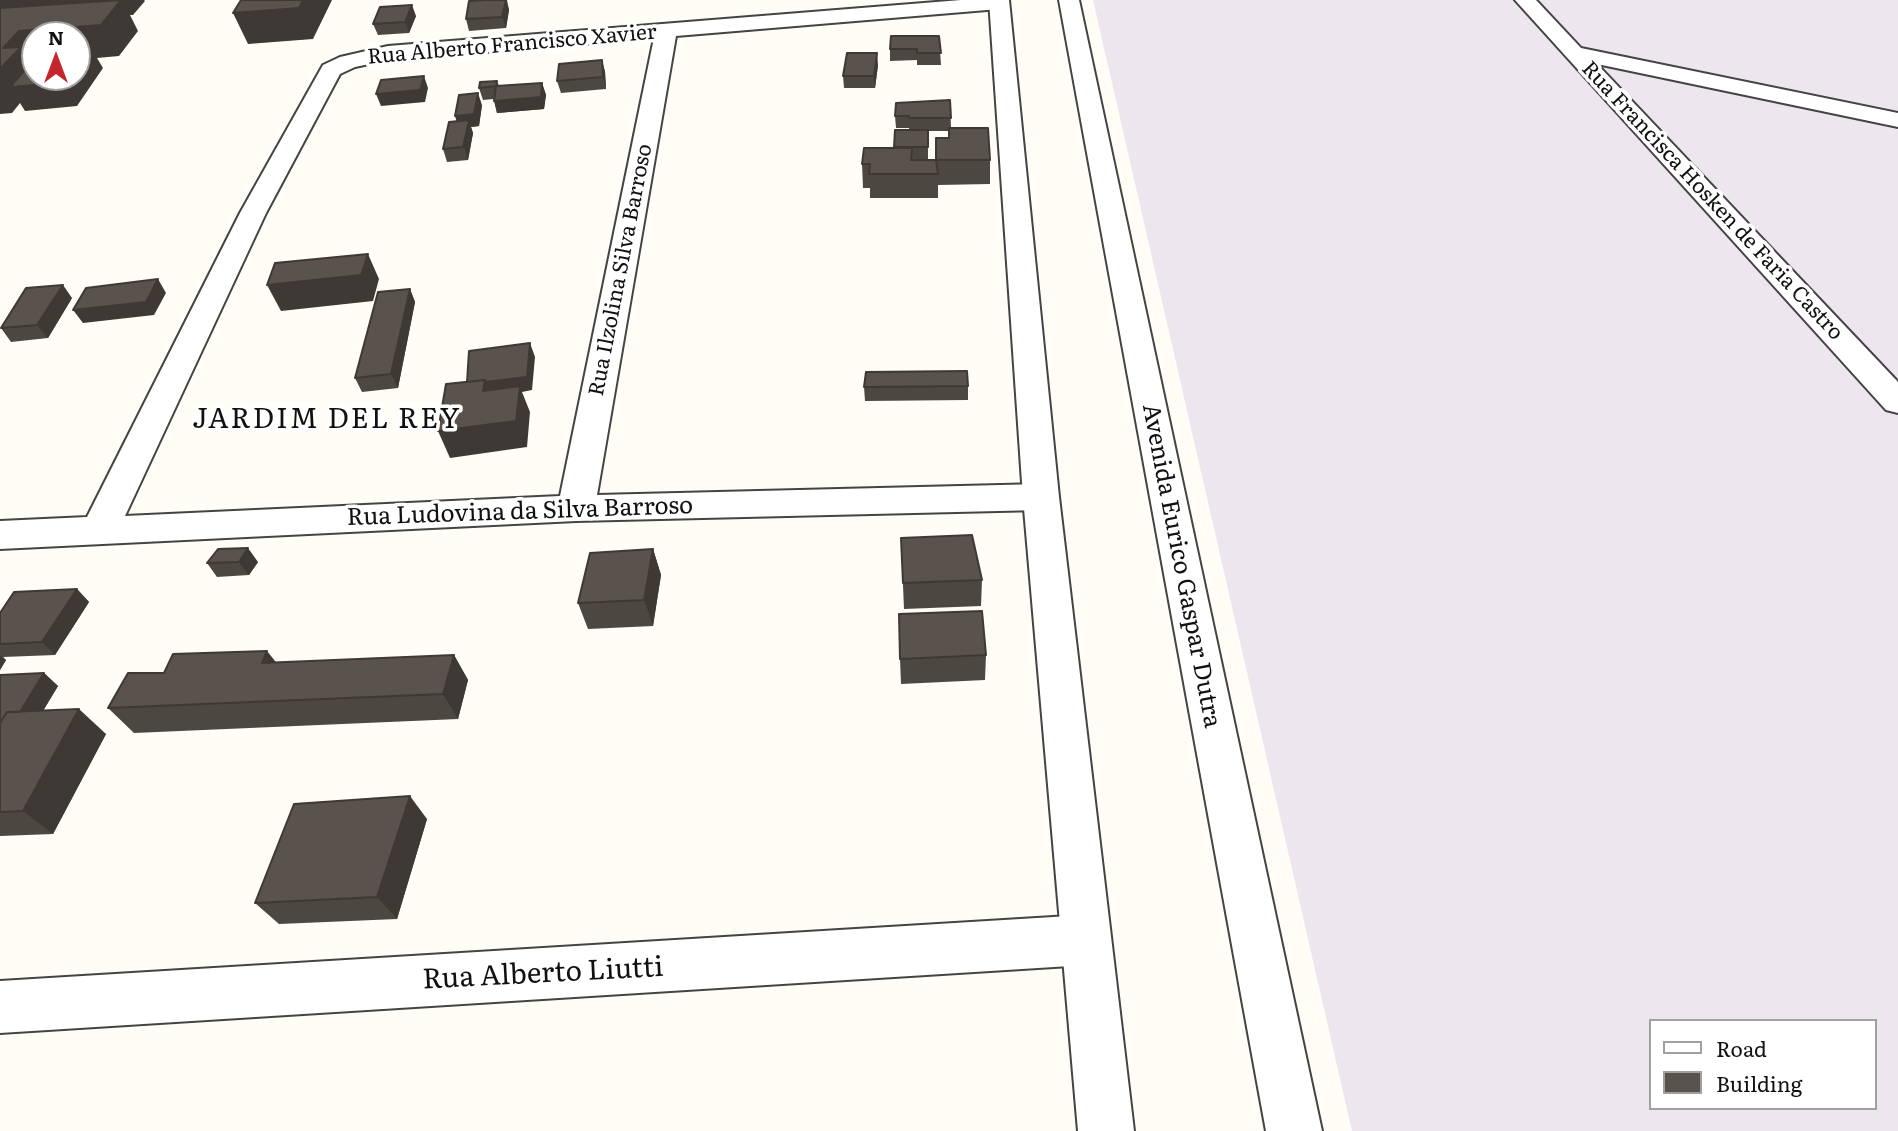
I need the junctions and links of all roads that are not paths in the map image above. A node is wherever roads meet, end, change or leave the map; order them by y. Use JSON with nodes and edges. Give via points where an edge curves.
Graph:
{"nodes":[{"id":1,"x":1069,"y":0,"type":"edge"},
{"id":2,"x":1525,"y":0,"type":"edge"},
{"id":3,"x":999,"y":2,"type":"edge"},
{"id":4,"x":666,"y":32,"type":"junction"},
{"id":5,"x":1575,"y":53,"type":"junction"},
{"id":6,"x":1898,"y":120,"type":"edge"},
{"id":7,"x":1898,"y":402,"type":"edge"},
{"id":8,"x":1041,"y":497,"type":"junction"},
{"id":9,"x":576,"y":508,"type":"junction"},
{"id":10,"x":100,"y":530,"type":"junction"},
{"id":11,"x":0,"y":535,"type":"edge"},
{"id":12,"x":1086,"y":940,"type":"junction"},
{"id":13,"x":0,"y":1007,"type":"edge"},
{"id":14,"x":1105,"y":1131,"type":"edge"},
{"id":15,"x":1294,"y":1131,"type":"edge"}],
"edges":[{"from":1,"to":15,"type":"street","name":"Avenida Eurico Gaspar Dutra"},
{"from":2,"to":5,"type":"street","name":"Rua Francisca Hosken de Faria Castro"},
{"from":3,"to":4,"type":"street","name":"Rua Alberto Francisco Xavier"},
{"from":3,"to":8,"type":"street"},
{"from":4,"to":9,"type":"street","name":"Rua Ilzolina Silva Barroso"},
{"from":4,"to":10,"type":"street","name":"Rua Alberto Francisco Xavier","via":[[388,53],[331,70],[253,213]]},
{"from":5,"to":6,"type":"street"},
{"from":5,"to":7,"type":"street","name":"Rua Francisca Hosken de Faria Castro"},
{"from":8,"to":9,"type":"street","name":"Rua Ludovina da Silva Barroso"},
{"from":8,"to":12,"type":"street"},
{"from":9,"to":10,"type":"street","name":"Rua Ludovina da Silva Barroso"},
{"from":10,"to":11,"type":"street","name":"Rua Ludovina da Silva Barroso"},
{"from":12,"to":13,"type":"street","name":"Rua Alberto Liutti"},
{"from":12,"to":14,"type":"street"}]}
